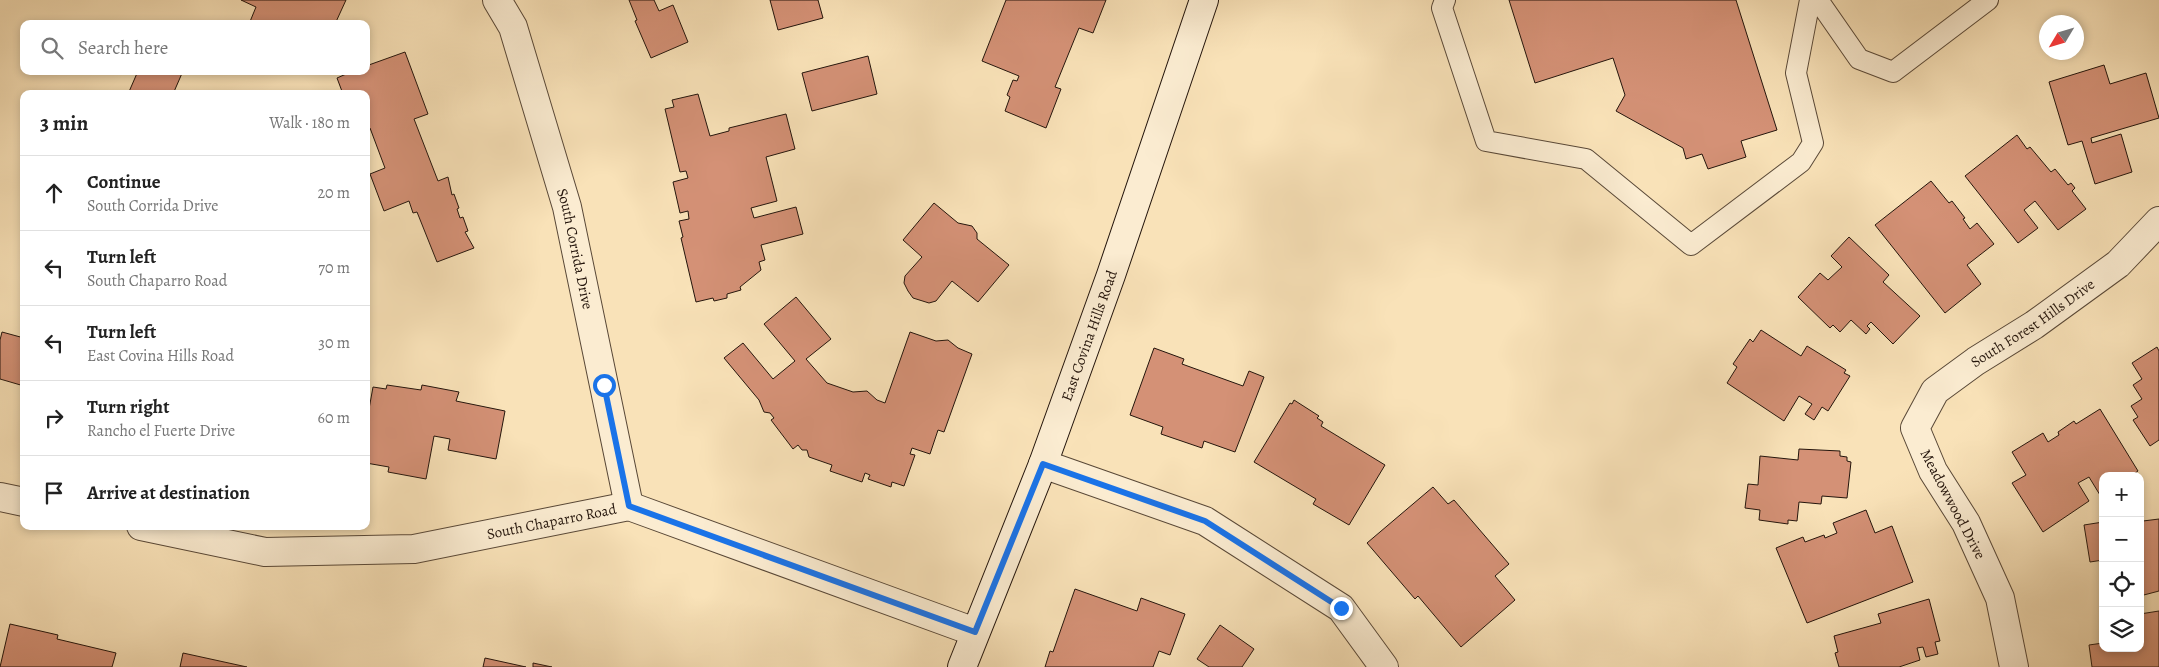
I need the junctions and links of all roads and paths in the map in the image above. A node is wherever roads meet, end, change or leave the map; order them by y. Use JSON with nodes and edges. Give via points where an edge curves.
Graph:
{"nodes":[{"id":1,"x":497,"y":0,"type":"edge"},
{"id":2,"x":1204,"y":0,"type":"edge"},
{"id":3,"x":1445,"y":0,"type":"edge"},
{"id":4,"x":1810,"y":0,"type":"edge"},
{"id":5,"x":1818,"y":0,"type":"edge"},
{"id":6,"x":1988,"y":0,"type":"edge"},
{"id":7,"x":2159,"y":221,"type":"edge"},
{"id":8,"x":1915,"y":428,"type":"joint"},
{"id":9,"x":1043,"y":464,"type":"junction"},
{"id":10,"x":0,"y":497,"type":"edge"},
{"id":11,"x":20,"y":501,"type":"edge"},
{"id":12,"x":629,"y":506,"type":"junction"},
{"id":13,"x":160,"y":530,"type":"edge"},
{"id":14,"x":975,"y":632,"type":"junction"},
{"id":15,"x":962,"y":667,"type":"edge"},
{"id":16,"x":1384,"y":667,"type":"edge"},
{"id":17,"x":2014,"y":667,"type":"edge"}],
"edges":[{"from":1,"to":12,"type":"street","name":"South Corrida Drive","via":[[513,28],[567,207]]},
{"from":2,"to":9,"type":"street","name":"East Covina Hills Road","via":[[1111,276]]},
{"from":3,"to":4,"type":"lane","via":[[1442,8],[1486,141],[1586,159],[1691,245],[1801,162],[1814,143],[1796,74]]},
{"from":5,"to":6,"type":"lane","via":[[1859,59],[1894,72]]},
{"from":7,"to":8,"type":"street","name":"South Forest Hills Drive","via":[[2118,264],[1935,392]]},
{"from":8,"to":17,"type":"street","name":"Meadowwood Drive","via":[[1933,471],[1966,523],[2000,598]]},
{"from":9,"to":14,"type":"street","name":"East Covina Hills Road"},
{"from":9,"to":16,"type":"street","via":[[1205,521],[1341,608]]},
{"from":10,"to":11,"type":"street"},
{"from":12,"to":13,"type":"street","name":"South Chaparro Road","via":[[414,549],[265,552]]},
{"from":12,"to":14,"type":"street","name":"South Chaparro Road"},
{"from":14,"to":15,"type":"street","name":"East Covina Hills Road"}]}
